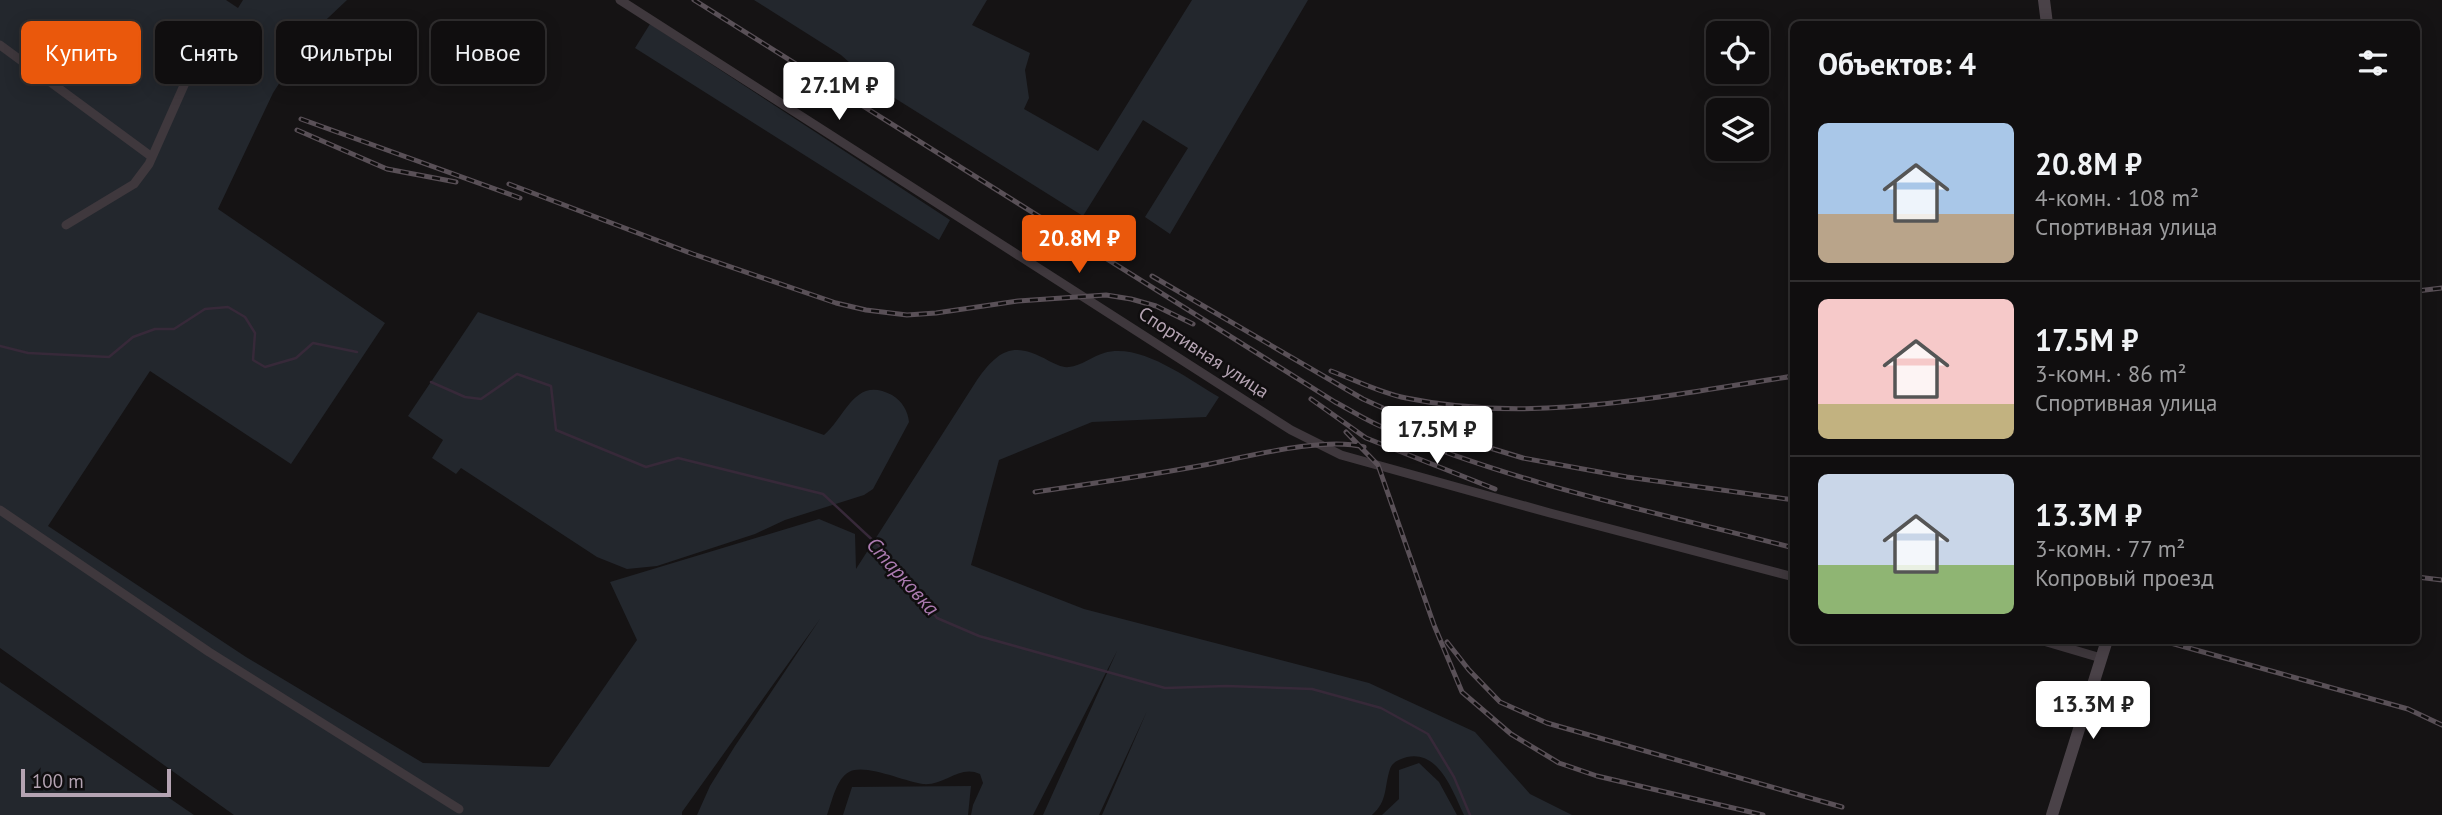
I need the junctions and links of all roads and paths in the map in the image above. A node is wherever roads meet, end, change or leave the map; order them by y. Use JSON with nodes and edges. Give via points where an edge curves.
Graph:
{"nodes":[{"id":1,"x":620,"y":0,"type":"edge"},
{"id":2,"x":2044,"y":0,"type":"edge"},
{"id":3,"x":2047,"y":21,"type":"edge"},
{"id":4,"x":0,"y":45,"type":"edge"},
{"id":5,"x":184,"y":84,"type":"edge"},
{"id":6,"x":152,"y":157,"type":"junction"},
{"id":7,"x":66,"y":225,"type":"dead end"},
{"id":8,"x":0,"y":510,"type":"edge"},
{"id":9,"x":1790,"y":576,"type":"edge"},
{"id":10,"x":2054,"y":644,"type":"edge"},
{"id":11,"x":2106,"y":644,"type":"edge"},
{"id":12,"x":2101,"y":658,"type":"junction"},
{"id":13,"x":459,"y":809,"type":"dead end"},
{"id":14,"x":2052,"y":815,"type":"edge"}],
"edges":[{"from":1,"to":9,"type":"street","name":"Спортивная улица","via":[[1322,446],[1341,455]]},
{"from":2,"to":3,"type":"main road"},
{"from":4,"to":6,"type":"street"},
{"from":5,"to":6,"type":"street"},
{"from":6,"to":7,"type":"street","via":[[134,184]]},
{"from":8,"to":13,"type":"street","via":[[209,652]]},
{"from":10,"to":12,"type":"street"},
{"from":11,"to":12,"type":"main road"},
{"from":12,"to":14,"type":"main road"}]}
